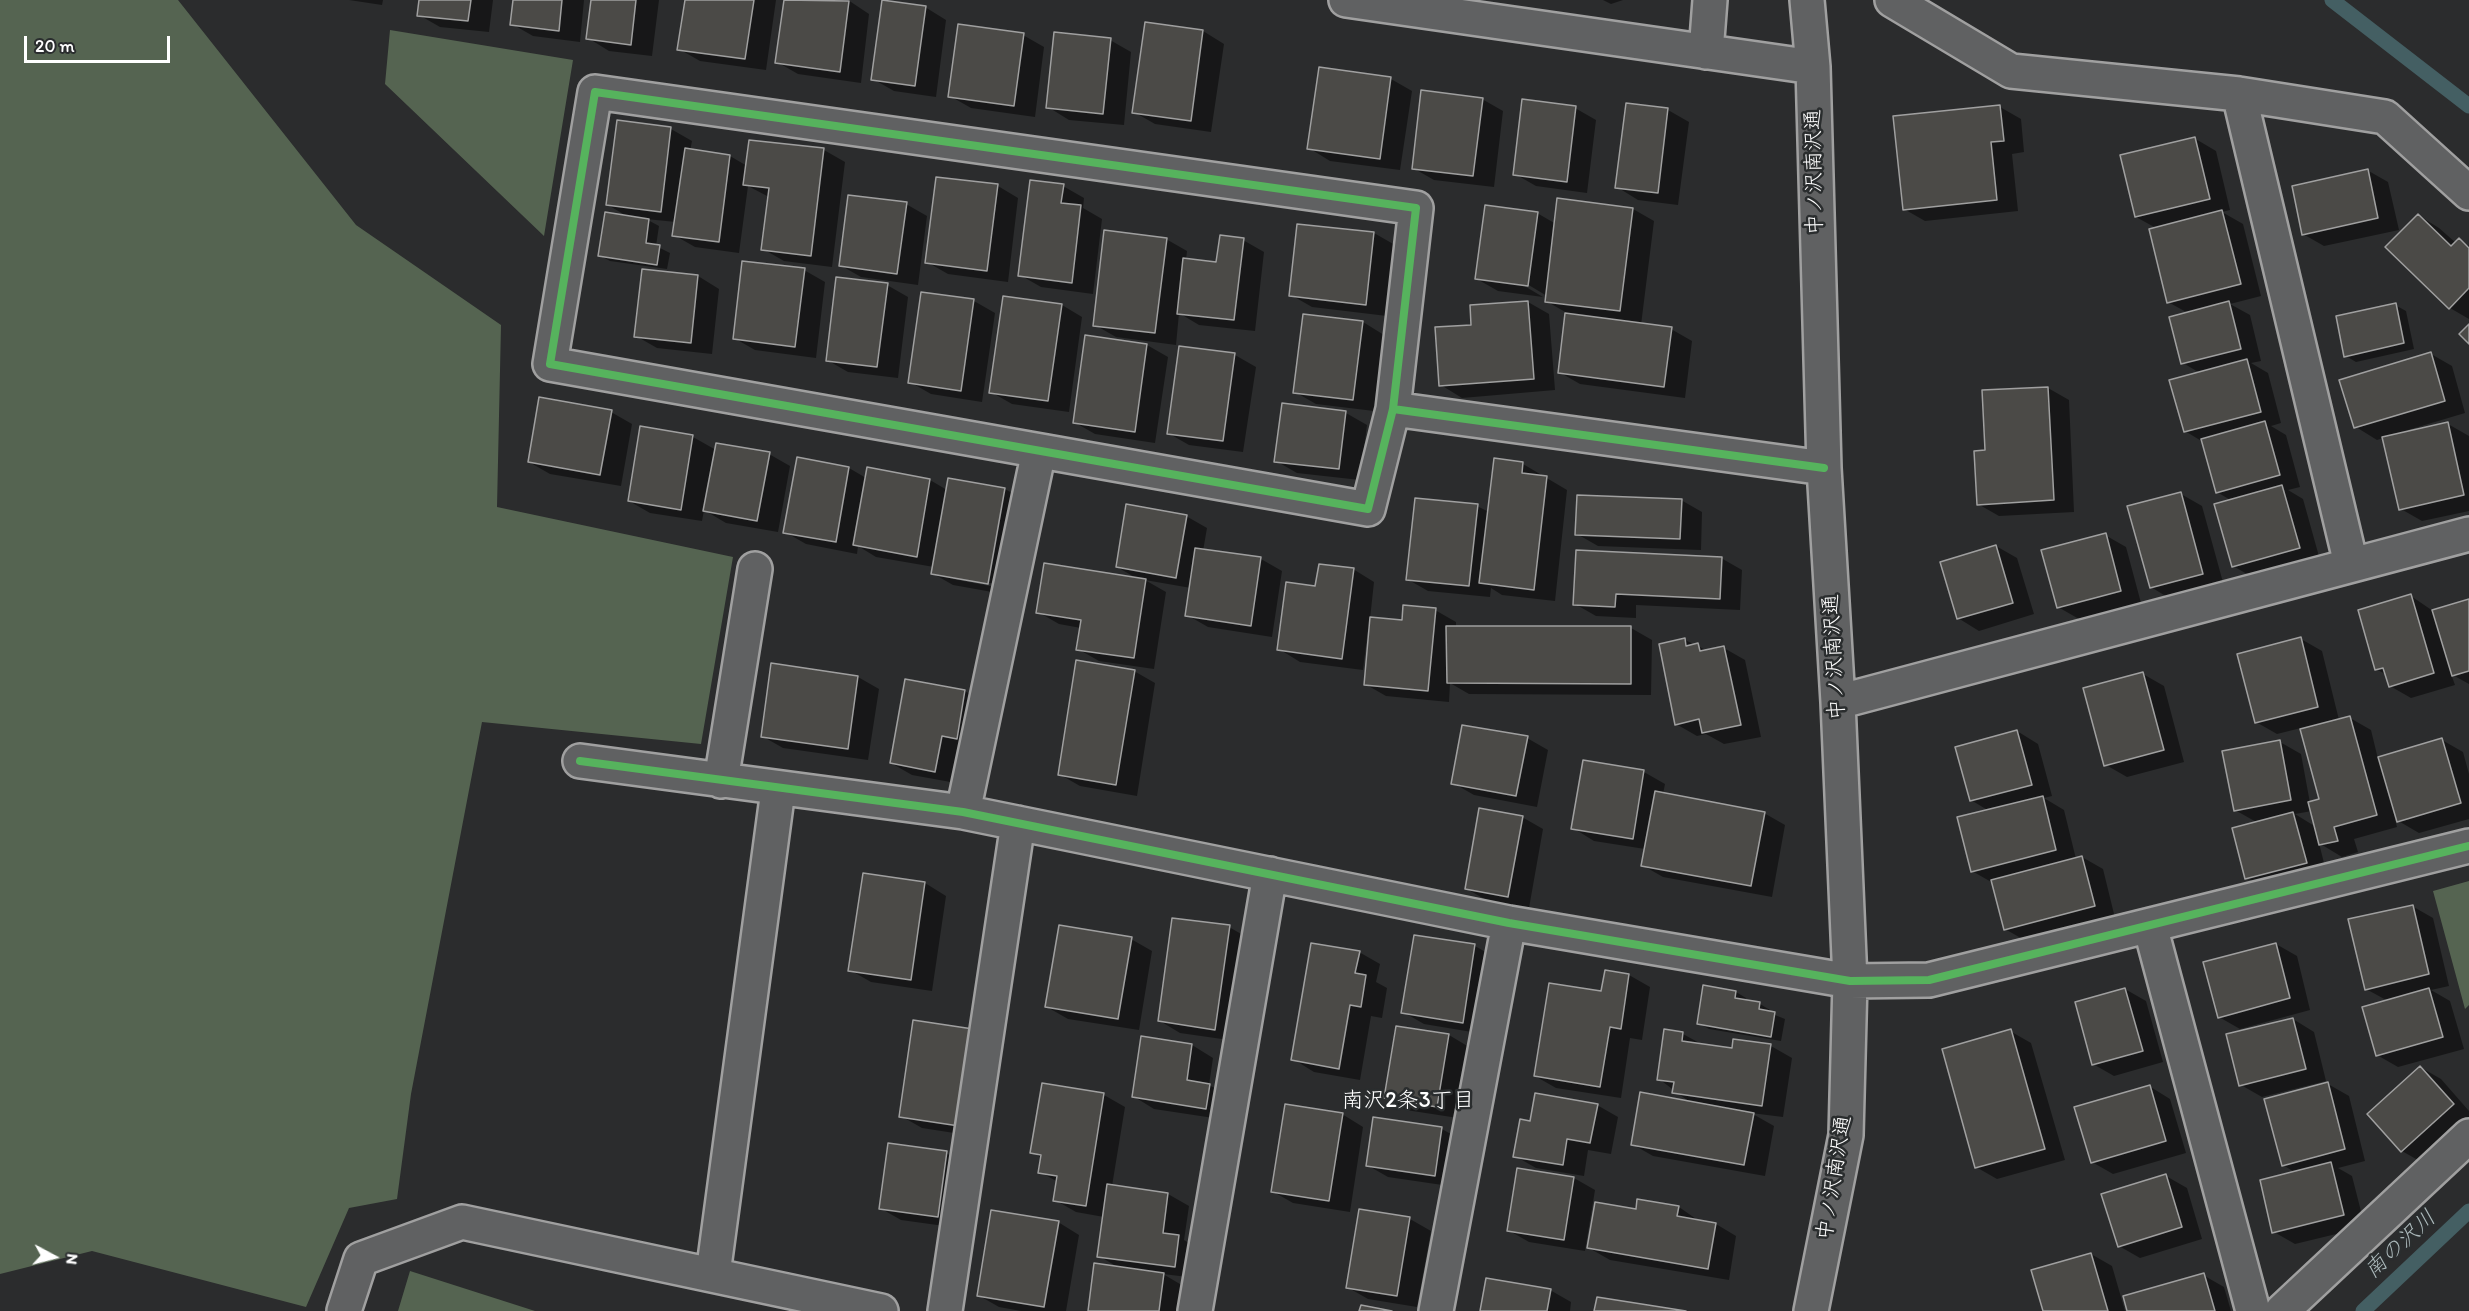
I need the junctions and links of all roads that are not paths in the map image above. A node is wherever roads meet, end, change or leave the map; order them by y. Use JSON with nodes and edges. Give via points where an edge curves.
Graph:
{"nodes":[{"id":1,"x":1346,"y":0,"type":"edge"},
{"id":2,"x":1710,"y":0,"type":"edge"},
{"id":3,"x":1807,"y":0,"type":"edge"},
{"id":4,"x":1892,"y":0,"type":"edge"},
{"id":5,"x":1420,"y":5,"type":"edge"},
{"id":6,"x":1706,"y":52,"type":"junction"},
{"id":7,"x":1813,"y":67,"type":"junction"},
{"id":8,"x":2239,"y":94,"type":"junction"},
{"id":9,"x":2469,"y":193,"type":"edge"},
{"id":10,"x":1393,"y":409,"type":"junction"},
{"id":11,"x":1039,"y":451,"type":"junction"},
{"id":12,"x":1824,"y":468,"type":"junction"},
{"id":13,"x":2469,"y":534,"type":"edge"},
{"id":14,"x":2350,"y":564,"type":"junction"},
{"id":15,"x":755,"y":569,"type":"dead end"},
{"id":16,"x":1838,"y":702,"type":"junction"},
{"id":17,"x":580,"y":761,"type":"dead end"},
{"id":18,"x":721,"y":781,"type":"junction"},
{"id":19,"x":778,"y":790,"type":"junction"},
{"id":20,"x":963,"y":812,"type":"junction"},
{"id":21,"x":1018,"y":823,"type":"junction"},
{"id":22,"x":2469,"y":846,"type":"edge"},
{"id":23,"x":1270,"y":874,"type":"junction"},
{"id":24,"x":1509,"y":923,"type":"junction"},
{"id":25,"x":2150,"y":926,"type":"junction"},
{"id":26,"x":1850,"y":981,"type":"junction"},
{"id":27,"x":2469,"y":1136,"type":"edge"},
{"id":28,"x":713,"y":1274,"type":"junction"},
{"id":29,"x":344,"y":1311,"type":"edge"},
{"id":30,"x":880,"y":1311,"type":"edge"},
{"id":31,"x":945,"y":1311,"type":"edge"},
{"id":32,"x":1195,"y":1311,"type":"edge"},
{"id":33,"x":1436,"y":1311,"type":"edge"},
{"id":34,"x":1811,"y":1311,"type":"edge"},
{"id":35,"x":2253,"y":1311,"type":"edge"},
{"id":36,"x":2282,"y":1311,"type":"edge"}],
"edges":[{"from":1,"to":5,"type":"street"},
{"from":2,"to":6,"type":"street"},
{"from":3,"to":7,"type":"street","name":"中ノ沢南沢通"},
{"from":4,"to":8,"type":"street","via":[[2011,71]]},
{"from":5,"to":6,"type":"street"},
{"from":6,"to":7,"type":"street"},
{"from":7,"to":12,"type":"street","name":"中ノ沢南沢通"},
{"from":8,"to":9,"type":"street","via":[[2385,117]]},
{"from":8,"to":14,"type":"street"},
{"from":10,"to":11,"type":"street","via":[[1368,509]]},
{"from":10,"to":11,"type":"street","via":[[1416,208],[595,92],[550,364]]},
{"from":10,"to":12,"type":"street"},
{"from":11,"to":20,"type":"street"},
{"from":12,"to":16,"type":"street","name":"中ノ沢南沢通"},
{"from":13,"to":14,"type":"street"},
{"from":14,"to":16,"type":"street"},
{"from":15,"to":18,"type":"street"},
{"from":16,"to":26,"type":"street","name":"中ノ沢南沢通"},
{"from":17,"to":18,"type":"street"},
{"from":18,"to":19,"type":"street"},
{"from":19,"to":20,"type":"street"},
{"from":19,"to":28,"type":"street"},
{"from":20,"to":21,"type":"street"},
{"from":21,"to":23,"type":"street"},
{"from":21,"to":31,"type":"street"},
{"from":22,"to":25,"type":"street"},
{"from":23,"to":24,"type":"street"},
{"from":23,"to":32,"type":"street"},
{"from":24,"to":26,"type":"street"},
{"from":24,"to":33,"type":"street"},
{"from":25,"to":26,"type":"street","via":[[1929,980]]},
{"from":25,"to":35,"type":"street"},
{"from":26,"to":34,"type":"street","name":"中ノ沢南沢通","via":[[1846,1135]]},
{"from":27,"to":36,"type":"street"},
{"from":28,"to":29,"type":"street","via":[[462,1222],[361,1258]]},
{"from":28,"to":30,"type":"street"}]}
